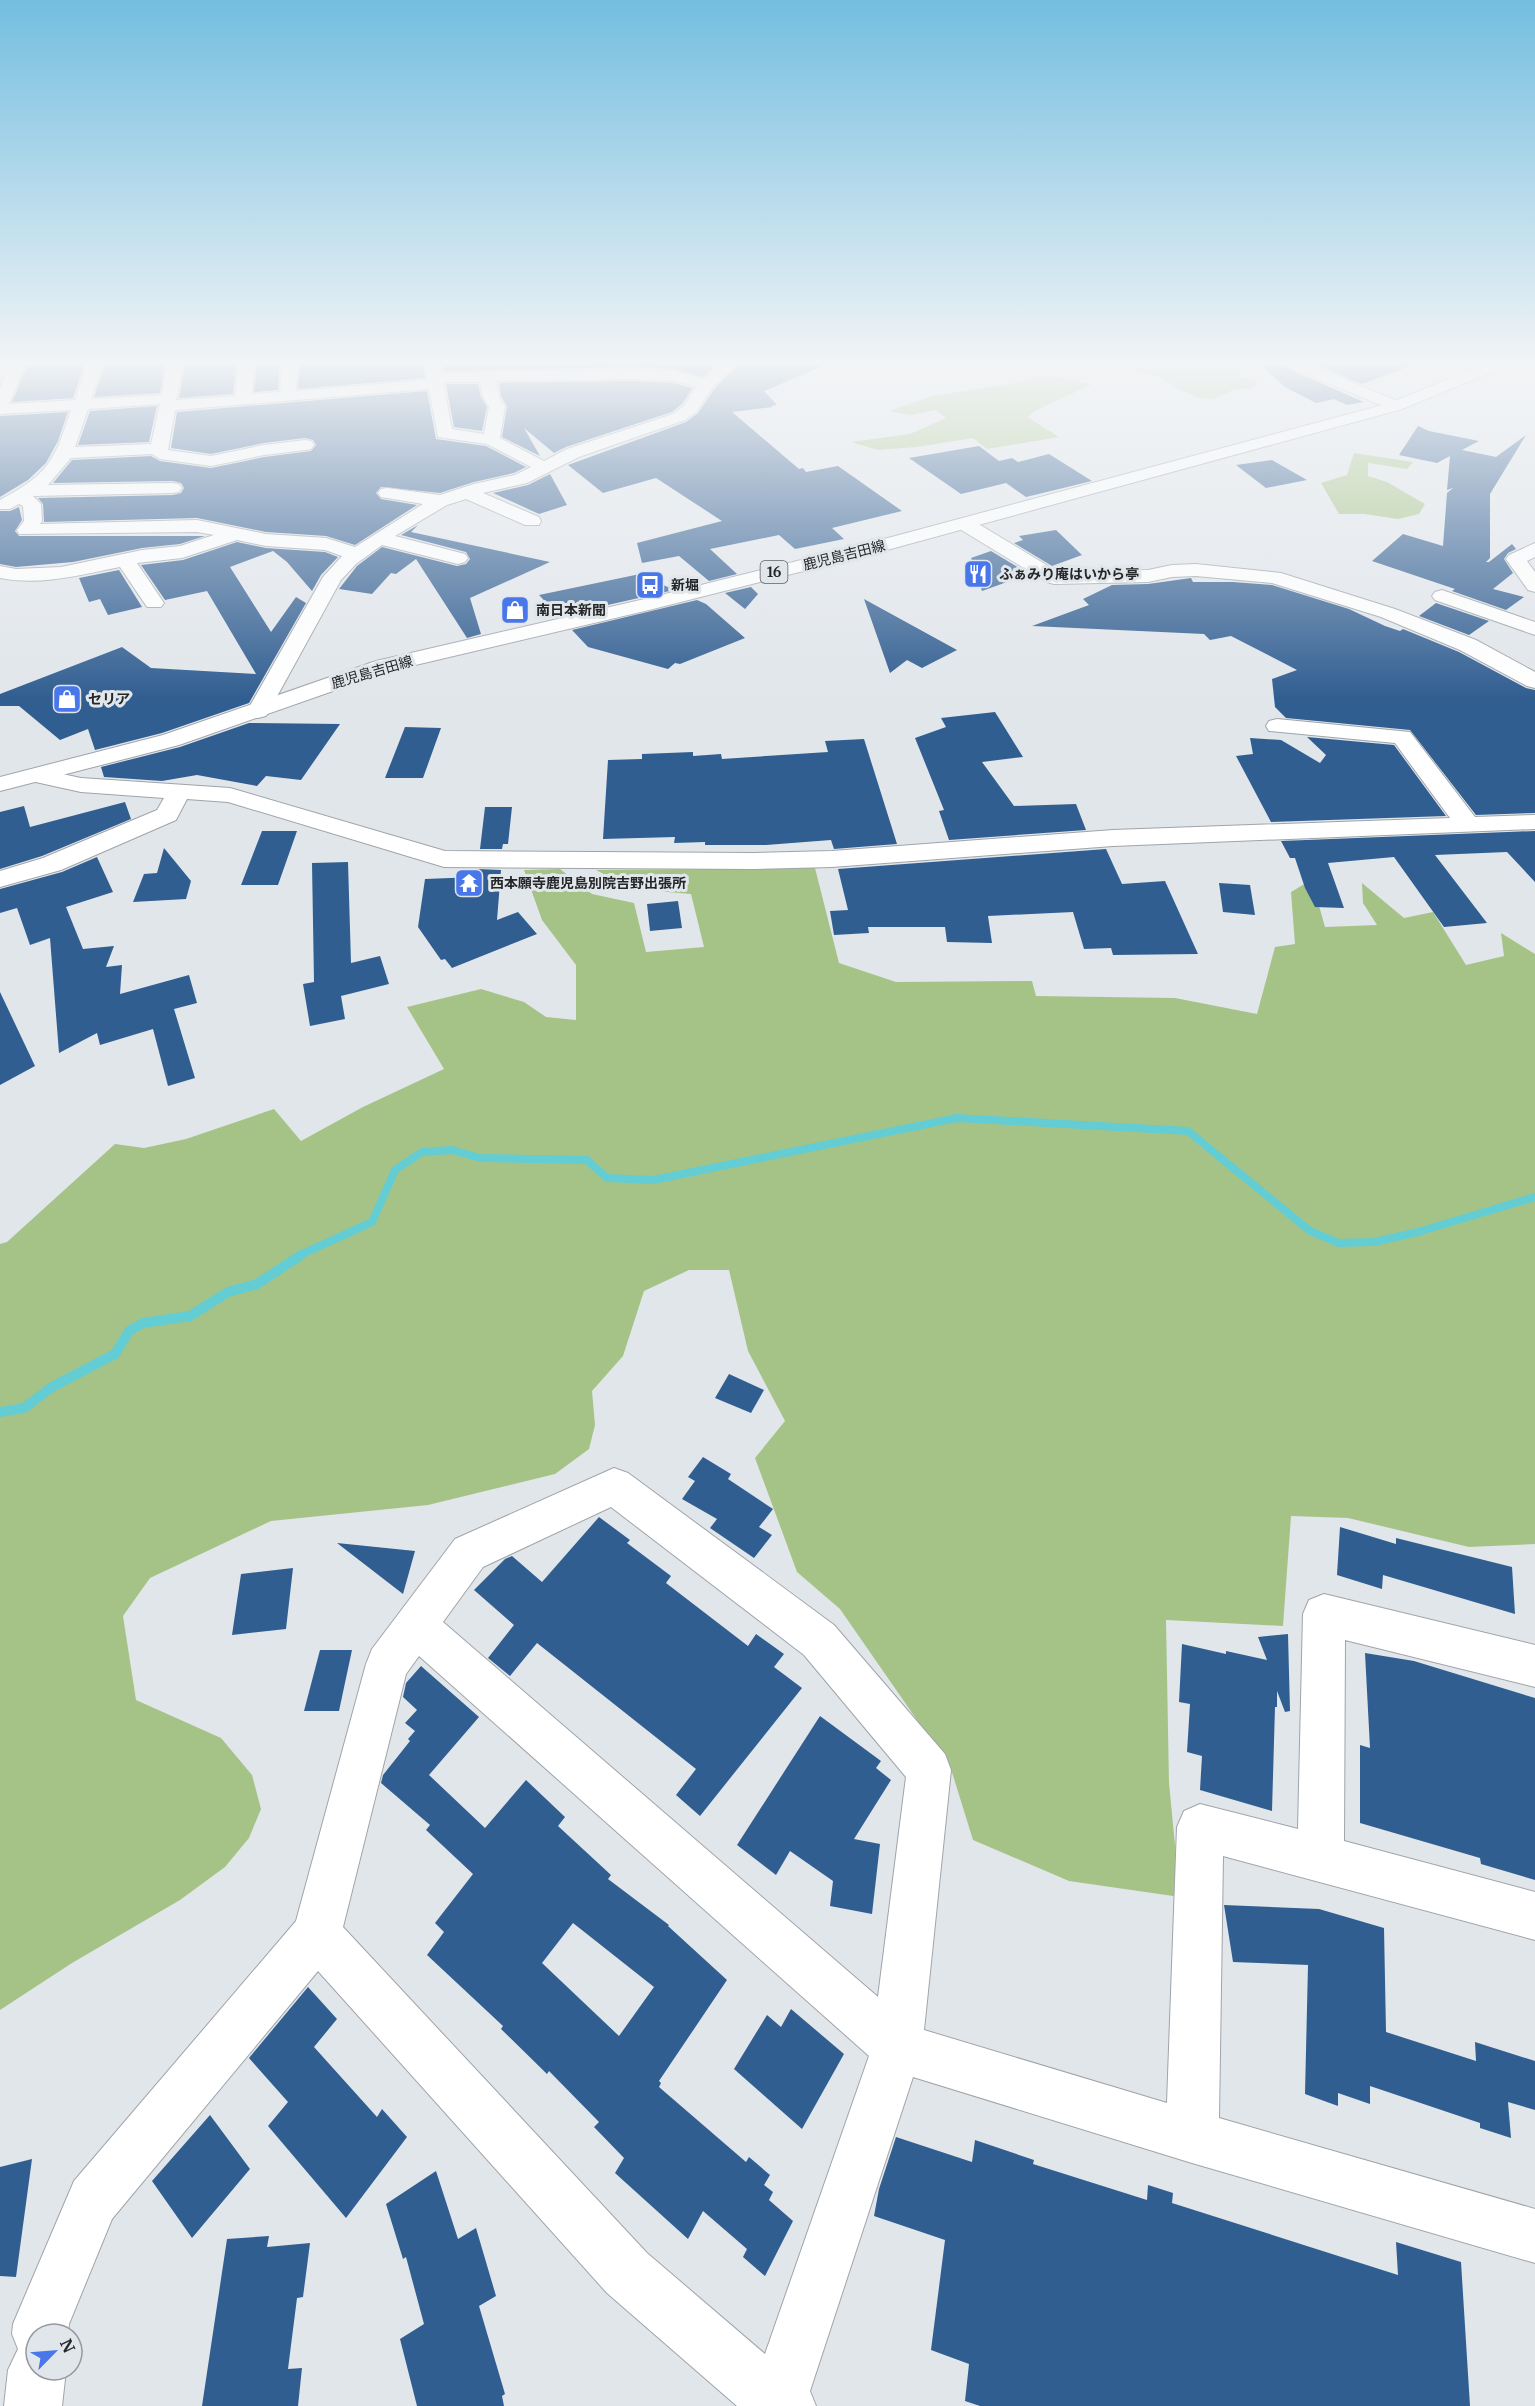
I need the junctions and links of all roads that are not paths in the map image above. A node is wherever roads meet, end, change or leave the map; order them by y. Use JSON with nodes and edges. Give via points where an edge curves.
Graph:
{"nodes":[{"id":1,"x":52,"y":473,"type":"edge"},
{"id":2,"x":534,"y":473,"type":"edge"},
{"id":3,"x":1150,"y":473,"type":"edge"},
{"id":4,"x":173,"y":488,"type":"dead end"},
{"id":5,"x":466,"y":492,"type":"junction"},
{"id":6,"x":387,"y":493,"type":"dead end"},
{"id":7,"x":26,"y":494,"type":"junction"},
{"id":8,"x":441,"y":501,"type":"junction"},
{"id":9,"x":0,"y":508,"type":"edge"},
{"id":10,"x":532,"y":521,"type":"dead end"},
{"id":11,"x":965,"y":524,"type":"junction"},
{"id":12,"x":87,"y":529,"type":"junction"},
{"id":13,"x":234,"y":534,"type":"junction"},
{"id":14,"x":380,"y":538,"type":"junction"},
{"id":15,"x":1535,"y":549,"type":"edge"},
{"id":16,"x":354,"y":556,"type":"junction"},
{"id":17,"x":458,"y":558,"type":"dead end"},
{"id":18,"x":125,"y":560,"type":"junction"},
{"id":19,"x":0,"y":572,"type":"edge"},
{"id":20,"x":38,"y":575,"type":"junction"},
{"id":21,"x":1535,"y":586,"type":"edge"},
{"id":22,"x":1442,"y":596,"type":"dead end"},
{"id":23,"x":154,"y":603,"type":"dead end"},
{"id":24,"x":1534,"y":629,"type":"edge"},
{"id":25,"x":1468,"y":645,"type":"junction"},
{"id":26,"x":1535,"y":681,"type":"edge"},
{"id":27,"x":258,"y":711,"type":"junction"},
{"id":28,"x":1277,"y":726,"type":"dead end"},
{"id":29,"x":39,"y":776,"type":"junction"},
{"id":30,"x":0,"y":784,"type":"edge"},
{"id":31,"x":0,"y":789,"type":"edge"},
{"id":32,"x":178,"y":792,"type":"junction"},
{"id":33,"x":1535,"y":822,"type":"edge"},
{"id":34,"x":1467,"y":823,"type":"junction"},
{"id":35,"x":0,"y":879,"type":"edge"},
{"id":36,"x":415,"y":1626,"type":"junction"},
{"id":37,"x":1535,"y":1666,"type":"edge"},
{"id":38,"x":1321,"y":1857,"type":"junction"},
{"id":39,"x":1535,"y":1916,"type":"edge"},
{"id":40,"x":317,"y":1934,"type":"junction"},
{"id":41,"x":897,"y":2047,"type":"junction"},
{"id":42,"x":1192,"y":2137,"type":"junction"},
{"id":43,"x":1535,"y":2236,"type":"edge"},
{"id":44,"x":42,"y":2322,"type":"edge"},
{"id":45,"x":36,"y":2382,"type":"edge"},
{"id":46,"x":764,"y":2399,"type":"edge"},
{"id":47,"x":33,"y":2406,"type":"edge"}],
"edges":[{"from":1,"to":7,"type":"street"},
{"from":2,"to":5,"type":"street"},
{"from":3,"to":11,"type":"street","name":"鹿児島吉田線","number":"16"},
{"from":4,"to":7,"type":"street"},
{"from":5,"to":8,"type":"street"},
{"from":5,"to":10,"type":"street"},
{"from":6,"to":8,"type":"street"},
{"from":7,"to":9,"type":"street"},
{"from":7,"to":12,"type":"street","via":[[32,504],[33,521],[26,530]]},
{"from":8,"to":14,"type":"street"},
{"from":11,"to":25,"type":"street","via":[[1054,578],[1148,576],[1196,570],[1274,577],[1378,610]]},
{"from":11,"to":27,"type":"street","name":"鹿児島吉田線","number":"16","via":[[384,666]]},
{"from":12,"to":13,"type":"street","via":[[197,526]]},
{"from":12,"to":20,"type":"street","via":[[40,562]]},
{"from":13,"to":16,"type":"street","via":[[326,544]]},
{"from":13,"to":18,"type":"street","via":[[182,552]]},
{"from":14,"to":16,"type":"street"},
{"from":14,"to":17,"type":"street"},
{"from":15,"to":21,"type":"street","via":[[1516,559]]},
{"from":16,"to":27,"type":"street","via":[[333,577]]},
{"from":18,"to":20,"type":"street"},
{"from":18,"to":23,"type":"street"},
{"from":19,"to":20,"type":"street"},
{"from":22,"to":24,"type":"street"},
{"from":24,"to":25,"type":"street","via":[[1521,636]]},
{"from":25,"to":26,"type":"street"},
{"from":27,"to":29,"type":"street","name":"鹿児島吉田線","number":"16","via":[[171,740]]},
{"from":28,"to":34,"type":"street","via":[[1402,737]]},
{"from":29,"to":30,"type":"street","name":"鹿児島吉田線","number":"16"},
{"from":29,"to":31,"type":"street","name":"鹿児島吉田線","number":"16"},
{"from":29,"to":32,"type":"street","via":[[81,784]]},
{"from":32,"to":34,"type":"street","via":[[230,795],[444,860],[821,859],[1113,838]]},
{"from":32,"to":35,"type":"street","via":[[166,815],[52,864]]},
{"from":33,"to":34,"type":"street"},
{"from":36,"to":40,"type":"street","via":[[387,1664]]},
{"from":36,"to":41,"type":"street"},
{"from":36,"to":41,"type":"street","via":[[469,1553],[614,1486],[819,1640],[929,1770]]},
{"from":37,"to":38,"type":"street","via":[[1324,1614]]},
{"from":38,"to":39,"type":"street"},
{"from":38,"to":42,"type":"street","via":[[1200,1827]]},
{"from":40,"to":44,"type":"street","via":[[93,2200]]},
{"from":40,"to":46,"type":"street","via":[[627,2273]]},
{"from":41,"to":42,"type":"street"},
{"from":41,"to":46,"type":"street"},
{"from":42,"to":43,"type":"street"},
{"from":45,"to":47,"type":"street"}]}
